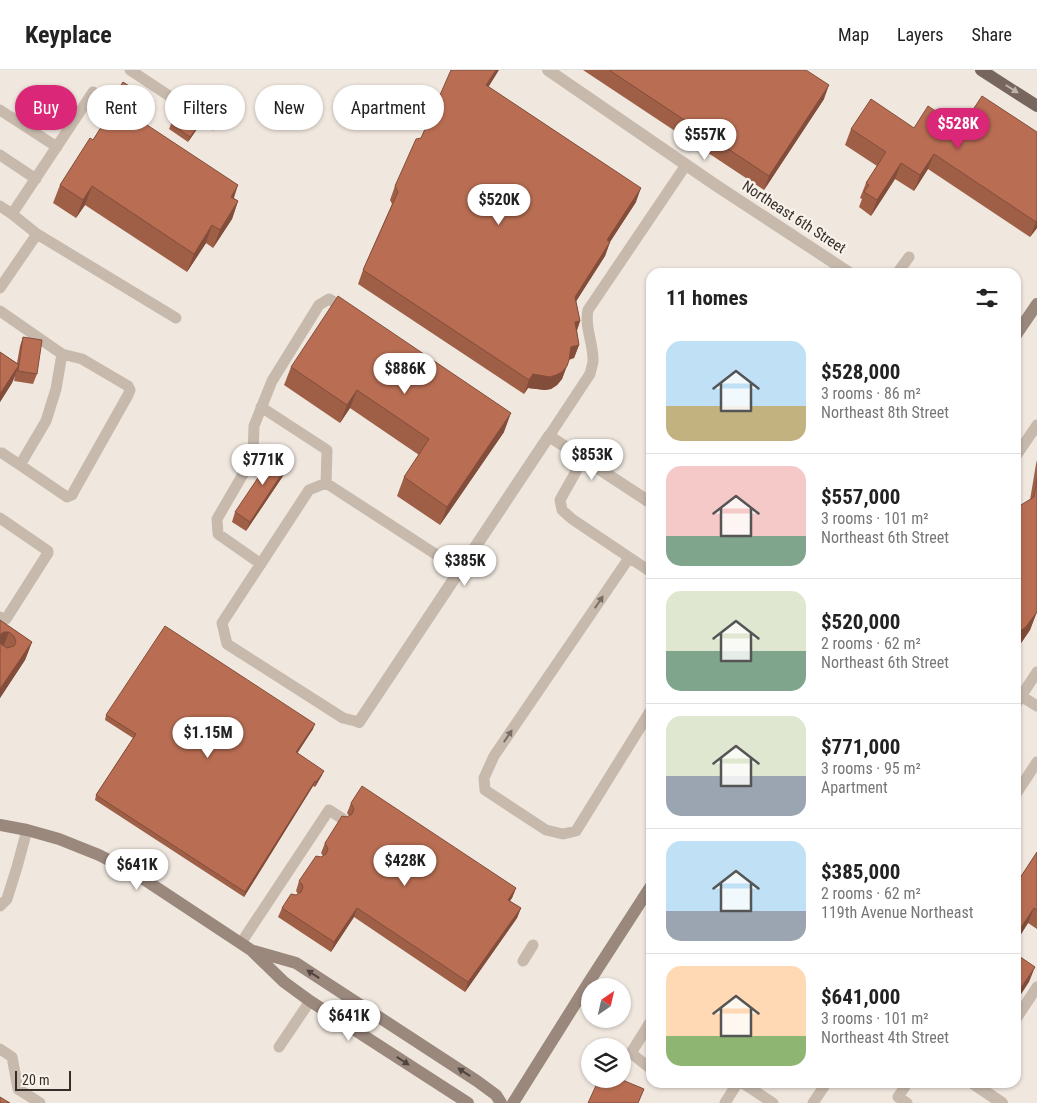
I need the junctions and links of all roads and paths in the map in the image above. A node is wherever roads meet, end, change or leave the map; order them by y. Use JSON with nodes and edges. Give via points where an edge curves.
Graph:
{"nodes":[{"id":1,"x":130,"y":70,"type":"edge"},
{"id":2,"x":548,"y":70,"type":"edge"},
{"id":3,"x":981,"y":70,"type":"edge"},
{"id":4,"x":165,"y":93,"type":"edge"},
{"id":5,"x":87,"y":101,"type":"edge"},
{"id":6,"x":1037,"y":106,"type":"edge"},
{"id":7,"x":0,"y":110,"type":"edge"},
{"id":8,"x":57,"y":148,"type":"junction"},
{"id":9,"x":0,"y":155,"type":"edge"},
{"id":10,"x":686,"y":165,"type":"junction"},
{"id":11,"x":36,"y":179,"type":"junction"},
{"id":12,"x":0,"y":206,"type":"edge"},
{"id":13,"x":12,"y":214,"type":"junction"},
{"id":14,"x":37,"y":234,"type":"junction"},
{"id":15,"x":909,"y":257,"type":"dead end"},
{"id":16,"x":842,"y":268,"type":"edge"},
{"id":17,"x":901,"y":268,"type":"edge"},
{"id":18,"x":0,"y":288,"type":"edge"},
{"id":19,"x":1037,"y":304,"type":"edge"},
{"id":20,"x":0,"y":312,"type":"edge"},
{"id":21,"x":354,"y":315,"type":"edge"},
{"id":22,"x":176,"y":318,"type":"dead end"},
{"id":23,"x":1021,"y":328,"type":"edge"},
{"id":24,"x":62,"y":354,"type":"junction"},
{"id":25,"x":261,"y":407,"type":"junction"},
{"id":26,"x":1037,"y":425,"type":"edge"},
{"id":27,"x":549,"y":436,"type":"junction"},
{"id":28,"x":1021,"y":449,"type":"edge"},
{"id":29,"x":0,"y":453,"type":"edge"},
{"id":30,"x":583,"y":458,"type":"junction"},
{"id":31,"x":20,"y":465,"type":"junction"},
{"id":32,"x":326,"y":483,"type":"junction"},
{"id":33,"x":646,"y":500,"type":"edge"},
{"id":34,"x":0,"y":518,"type":"edge"},
{"id":35,"x":629,"y":558,"type":"junction"},
{"id":36,"x":261,"y":564,"type":"junction"},
{"id":37,"x":646,"y":569,"type":"edge"},
{"id":38,"x":460,"y":570,"type":"junction"},
{"id":39,"x":0,"y":617,"type":"edge"},
{"id":40,"x":1037,"y":672,"type":"edge"},
{"id":41,"x":1021,"y":694,"type":"edge"},
{"id":42,"x":1021,"y":699,"type":"edge"},
{"id":43,"x":1037,"y":706,"type":"edge"},
{"id":44,"x":646,"y":718,"type":"edge"},
{"id":45,"x":359,"y":722,"type":"joint"},
{"id":46,"x":1037,"y":762,"type":"edge"},
{"id":47,"x":1021,"y":786,"type":"edge"},
{"id":48,"x":343,"y":819,"type":"edge"},
{"id":49,"x":0,"y":825,"type":"edge"},
{"id":50,"x":28,"y":830,"type":"junction"},
{"id":51,"x":646,"y":894,"type":"edge"},
{"id":52,"x":0,"y":906,"type":"edge"},
{"id":53,"x":533,"y":945,"type":"dead end"},
{"id":54,"x":246,"y":947,"type":"junction"},
{"id":55,"x":523,"y":961,"type":"dead end"},
{"id":56,"x":1037,"y":987,"type":"edge"},
{"id":57,"x":310,"y":1001,"type":"junction"},
{"id":58,"x":1021,"y":1011,"type":"edge"},
{"id":59,"x":646,"y":1029,"type":"edge"},
{"id":60,"x":279,"y":1047,"type":"dead end"},
{"id":61,"x":0,"y":1049,"type":"edge"},
{"id":62,"x":646,"y":1065,"type":"edge"},
{"id":63,"x":736,"y":1088,"type":"edge"},
{"id":64,"x":749,"y":1088,"type":"edge"},
{"id":65,"x":823,"y":1088,"type":"edge"},
{"id":66,"x":905,"y":1088,"type":"edge"},
{"id":67,"x":980,"y":1088,"type":"edge"},
{"id":68,"x":900,"y":1101,"type":"edge"},
{"id":69,"x":40,"y":1103,"type":"edge"},
{"id":70,"x":468,"y":1103,"type":"edge"},
{"id":71,"x":501,"y":1103,"type":"edge"},
{"id":72,"x":513,"y":1103,"type":"edge"},
{"id":73,"x":725,"y":1103,"type":"edge"},
{"id":74,"x":773,"y":1103,"type":"edge"},
{"id":75,"x":814,"y":1103,"type":"edge"},
{"id":76,"x":1002,"y":1103,"type":"edge"}],
"edges":[{"from":1,"to":4,"type":"lane"},
{"from":2,"to":10,"type":"street","name":"Northeast 6th Street"},
{"from":3,"to":6,"type":"main road","one_way":true},
{"from":5,"to":8,"type":"lane"},
{"from":7,"to":8,"type":"lane"},
{"from":8,"to":11,"type":"lane"},
{"from":9,"to":11,"type":"lane"},
{"from":10,"to":16,"type":"street","name":"Northeast 6th Street"},
{"from":10,"to":27,"type":"lane","via":[[588,310],[593,363],[590,374]]},
{"from":11,"to":13,"type":"lane"},
{"from":12,"to":13,"type":"lane"},
{"from":13,"to":14,"type":"lane"},
{"from":14,"to":18,"type":"lane"},
{"from":14,"to":22,"type":"lane"},
{"from":15,"to":17,"type":"lane"},
{"from":19,"to":23,"type":"main road"},
{"from":20,"to":24,"type":"lane"},
{"from":21,"to":25,"type":"lane","via":[[330,299],[319,305],[272,381]]},
{"from":24,"to":31,"type":"lane","via":[[46,421]]},
{"from":24,"to":31,"type":"lane","via":[[82,359],[130,390],[72,495],[67,497]]},
{"from":25,"to":32,"type":"lane","via":[[327,450]]},
{"from":25,"to":36,"type":"lane","via":[[254,426],[253,457],[217,519],[218,534]]},
{"from":26,"to":28,"type":"lane"},
{"from":27,"to":30,"type":"street"},
{"from":27,"to":38,"type":"street"},
{"from":29,"to":31,"type":"lane"},
{"from":30,"to":33,"type":"street"},
{"from":30,"to":35,"type":"lane","via":[[560,500],[562,510]]},
{"from":32,"to":36,"type":"lane","via":[[308,490]]},
{"from":32,"to":38,"type":"lane"},
{"from":34,"to":39,"type":"lane","via":[[48,553],[6,618]]},
{"from":35,"to":37,"type":"lane"},
{"from":44,"to":35,"type":"lane","one_way":true,"via":[[576,831],[563,834],[546,830],[485,790],[484,778],[494,756]]},
{"from":36,"to":45,"type":"lane","via":[[222,623],[227,644],[343,718]]},
{"from":38,"to":45,"type":"street"},
{"from":40,"to":41,"type":"lane"},
{"from":42,"to":43,"type":"lane"},
{"from":46,"to":47,"type":"lane"},
{"from":48,"to":54,"type":"lane","via":[[329,810]]},
{"from":49,"to":50,"type":"main road"},
{"from":50,"to":52,"type":"lane","via":[[7,899]]},
{"from":50,"to":54,"type":"main road","via":[[99,855],[136,874]]},
{"from":51,"to":72,"type":"main road"},
{"from":53,"to":55,"type":"lane"},
{"from":54,"to":57,"type":"main road"},
{"from":71,"to":54,"type":"main road","one_way":true,"via":[[496,1095],[477,1081],[296,962]]},
{"from":56,"to":58,"type":"lane"},
{"from":57,"to":60,"type":"lane"},
{"from":57,"to":70,"type":"main road","one_way":true},
{"from":59,"to":62,"type":"lane","via":[[630,1053]]},
{"from":61,"to":69,"type":"lane","via":[[12,1057],[18,1089]]},
{"from":63,"to":73,"type":"lane"},
{"from":64,"to":74,"type":"lane"},
{"from":65,"to":75,"type":"lane"},
{"from":66,"to":68,"type":"lane"},
{"from":67,"to":76,"type":"street"}]}
